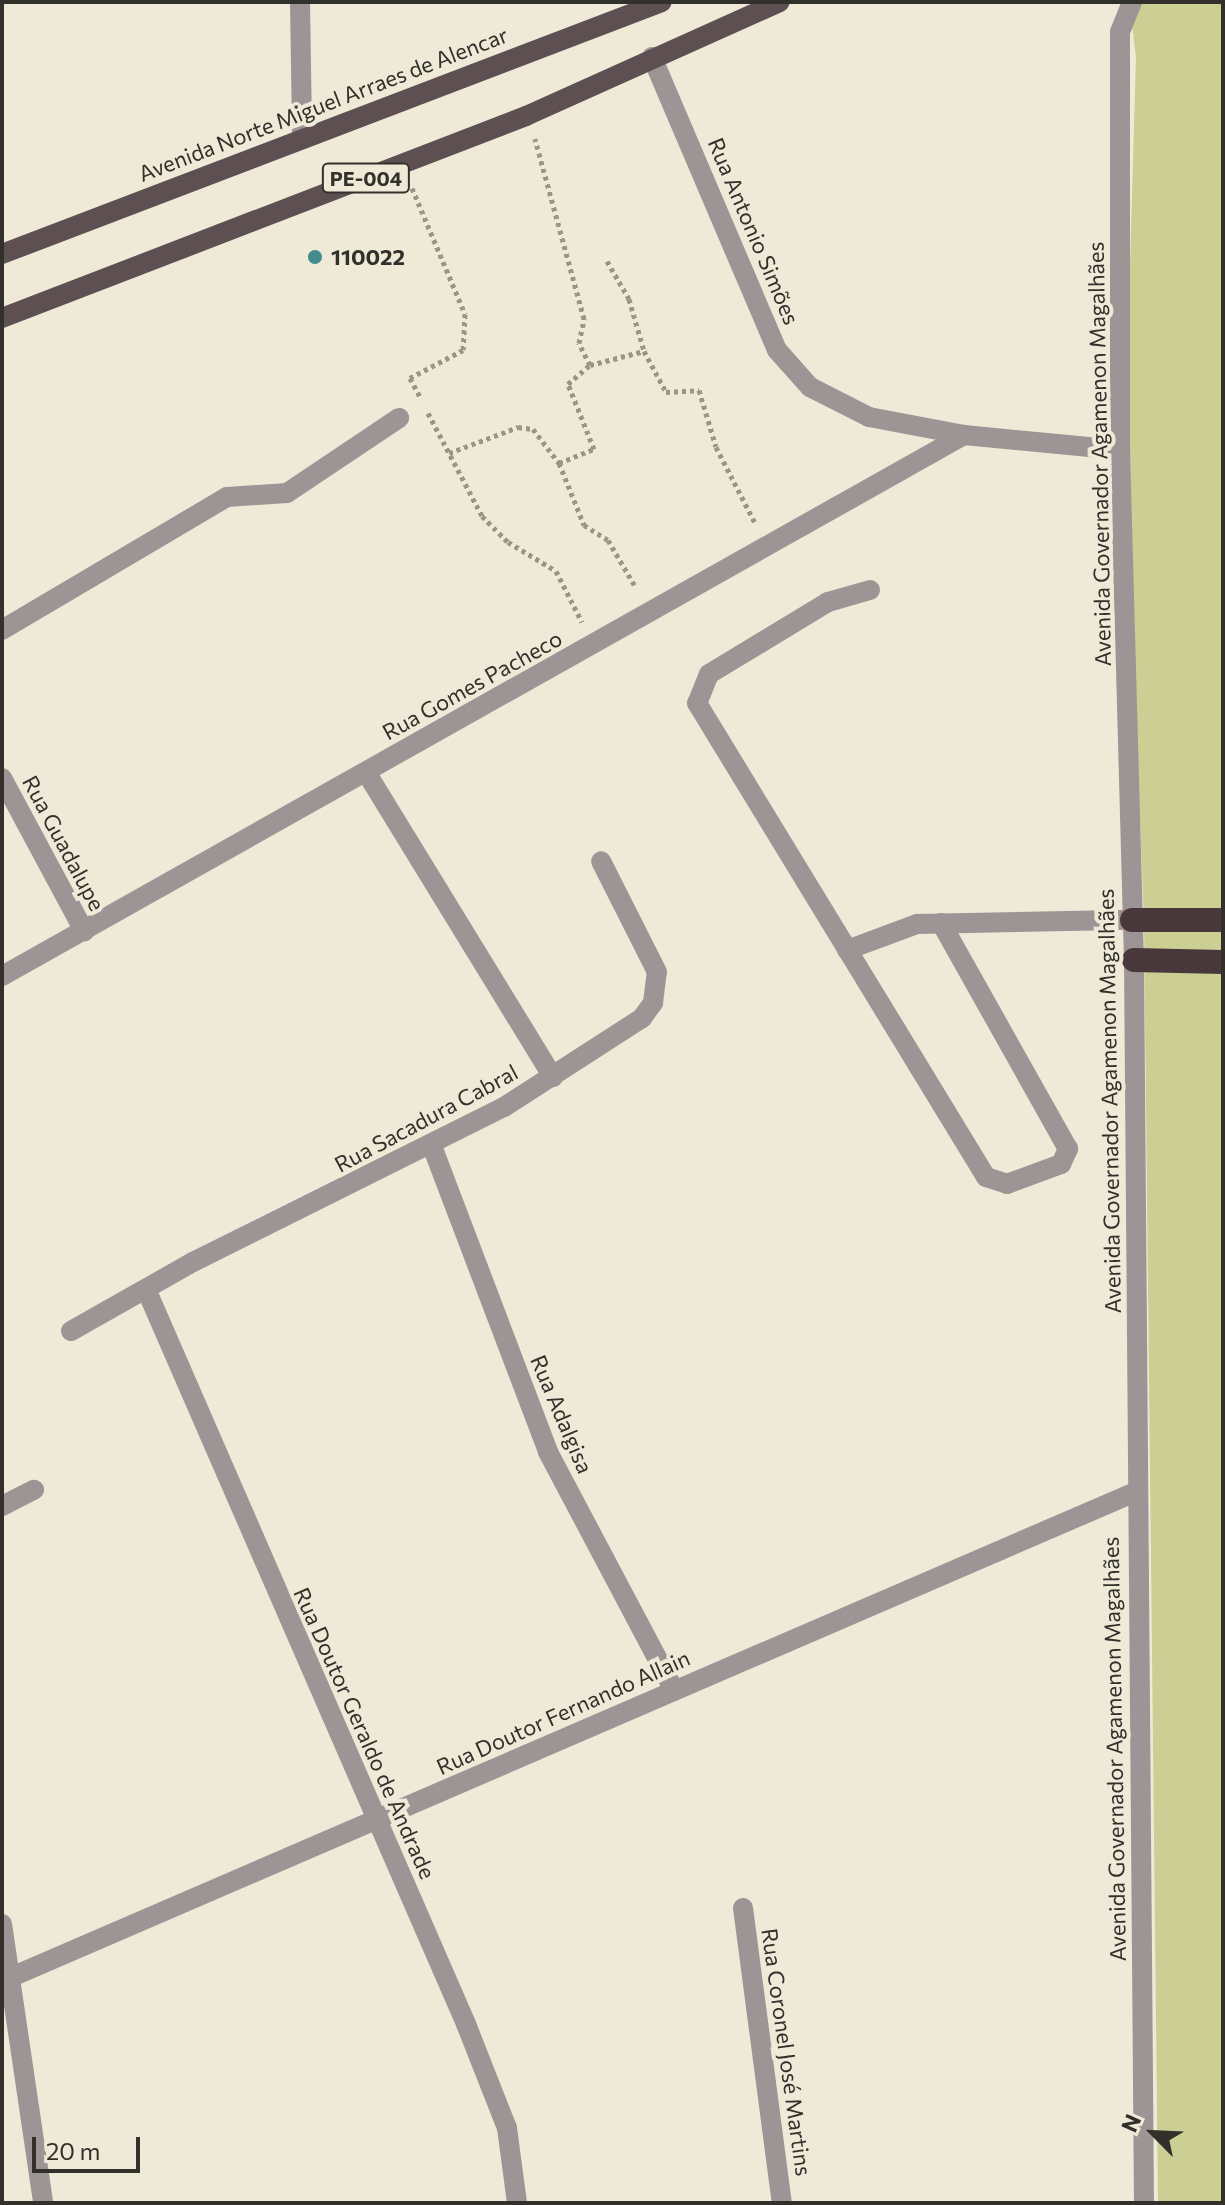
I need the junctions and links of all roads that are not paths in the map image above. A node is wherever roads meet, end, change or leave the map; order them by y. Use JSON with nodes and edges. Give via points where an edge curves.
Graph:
{"nodes":[{"id":1,"x":300,"y":2,"type":"edge"},
{"id":2,"x":661,"y":2,"type":"edge"},
{"id":3,"x":780,"y":2,"type":"edge"},
{"id":4,"x":1132,"y":2,"type":"edge"},
{"id":5,"x":652,"y":57,"type":"junction"},
{"id":6,"x":302,"y":136,"type":"junction"},
{"id":7,"x":2,"y":254,"type":"edge"},
{"id":8,"x":2,"y":318,"type":"edge"},
{"id":9,"x":399,"y":418,"type":"road end"},
{"id":10,"x":964,"y":435,"type":"junction"},
{"id":11,"x":1120,"y":450,"type":"junction"},
{"id":12,"x":870,"y":590,"type":"dead end"},
{"id":13,"x":2,"y":630,"type":"edge"},
{"id":14,"x":366,"y":772,"type":"junction"},
{"id":15,"x":2,"y":778,"type":"edge"},
{"id":16,"x":601,"y":861,"type":"dead end"},
{"id":17,"x":1132,"y":920,"type":"junction"},
{"id":18,"x":1223,"y":920,"type":"edge"},
{"id":19,"x":941,"y":923,"type":"junction"},
{"id":20,"x":84,"y":931,"type":"junction"},
{"id":21,"x":847,"y":950,"type":"junction"},
{"id":22,"x":1134,"y":960,"type":"junction"},
{"id":23,"x":1223,"y":962,"type":"edge"},
{"id":24,"x":2,"y":976,"type":"edge"},
{"id":25,"x":553,"y":1077,"type":"junction"},
{"id":26,"x":432,"y":1146,"type":"junction"},
{"id":27,"x":146,"y":1289,"type":"junction"},
{"id":28,"x":71,"y":1331,"type":"dead end"},
{"id":29,"x":34,"y":1490,"type":"dead end"},
{"id":30,"x":1135,"y":1492,"type":"junction"},
{"id":31,"x":2,"y":1506,"type":"edge"},
{"id":32,"x":674,"y":1690,"type":"junction"},
{"id":33,"x":377,"y":1820,"type":"junction"},
{"id":34,"x":743,"y":1908,"type":"dead end"},
{"id":35,"x":2,"y":1924,"type":"edge"},
{"id":36,"x":7,"y":1980,"type":"edge"},
{"id":37,"x":43,"y":2203,"type":"edge"},
{"id":38,"x":517,"y":2203,"type":"edge"},
{"id":39,"x":782,"y":2203,"type":"edge"},
{"id":40,"x":1144,"y":2203,"type":"edge"}],
"edges":[{"from":1,"to":6,"type":"street"},
{"from":2,"to":6,"type":"main road","name":"Avenida Norte Miguel Arraes de Alencar","number":"PE-004"},
{"from":3,"to":5,"type":"main road","number":"PE-004"},
{"from":4,"to":11,"type":"street","name":"Avenida Governador Agamenon Magalhães","via":[[1120,32]]},
{"from":5,"to":8,"type":"main road","number":"PE-004","via":[[526,116]]},
{"from":5,"to":10,"type":"street","name":"Rua Antonio Simões","via":[[777,350],[810,387],[840,407]]},
{"from":6,"to":7,"type":"main road","name":"Avenida Norte Miguel Arraes de Alencar","number":"PE-004"},
{"from":9,"to":13,"type":"street","via":[[287,493],[227,497]]},
{"from":10,"to":11,"type":"street","name":"Rua Antonio Simões"},
{"from":10,"to":14,"type":"street","name":"Rua Gomes Pacheco"},
{"from":11,"to":17,"type":"street","name":"Avenida Governador Agamenon Magalhães"},
{"from":12,"to":21,"type":"street","via":[[828,602],[709,674],[697,703]]},
{"from":14,"to":20,"type":"street","name":"Rua Gomes Pacheco"},
{"from":14,"to":25,"type":"street"},
{"from":15,"to":20,"type":"street","name":"Rua Guadalupe"},
{"from":16,"to":25,"type":"street","name":"Rua Sacadura Cabral","via":[[651,953],[657,987],[642,1018]]},
{"from":17,"to":18,"type":"highway"},
{"from":17,"to":19,"type":"street"},
{"from":17,"to":22,"type":"street","name":"Avenida Governador Agamenon Magalhães"},
{"from":19,"to":21,"type":"street","via":[[894,928]]},
{"from":19,"to":21,"type":"street","via":[[1068,1149],[1061,1164],[1007,1184],[986,1177]]},
{"from":20,"to":24,"type":"street","name":"Rua Gomes Pacheco"},
{"from":22,"to":23,"type":"highway"},
{"from":22,"to":30,"type":"street","name":"Avenida Governador Agamenon Magalhães"},
{"from":25,"to":26,"type":"street","name":"Rua Sacadura Cabral"},
{"from":26,"to":27,"type":"street","name":"Rua Sacadura Cabral"},
{"from":26,"to":32,"type":"street","name":"Rua Adalgisa","via":[[548,1452]]},
{"from":27,"to":28,"type":"street","name":"Rua Sacadura Cabral"},
{"from":27,"to":33,"type":"street","name":"Rua Doutor Geraldo de Andrade"},
{"from":29,"to":31,"type":"street"},
{"from":30,"to":32,"type":"street","name":"Rua Doutor Fernando Allain"},
{"from":30,"to":40,"type":"street","name":"Avenida Governador Agamenon Magalhães"},
{"from":32,"to":33,"type":"street","name":"Rua Doutor Fernando Allain"},
{"from":33,"to":36,"type":"street","name":"Rua Doutor Fernando Allain"},
{"from":33,"to":38,"type":"street","name":"Rua Doutor Geraldo de Andrade","via":[[507,2128]]},
{"from":34,"to":39,"type":"street","name":"Rua Coronel José Martins"},
{"from":35,"to":36,"type":"street"},
{"from":36,"to":37,"type":"street"}]}
